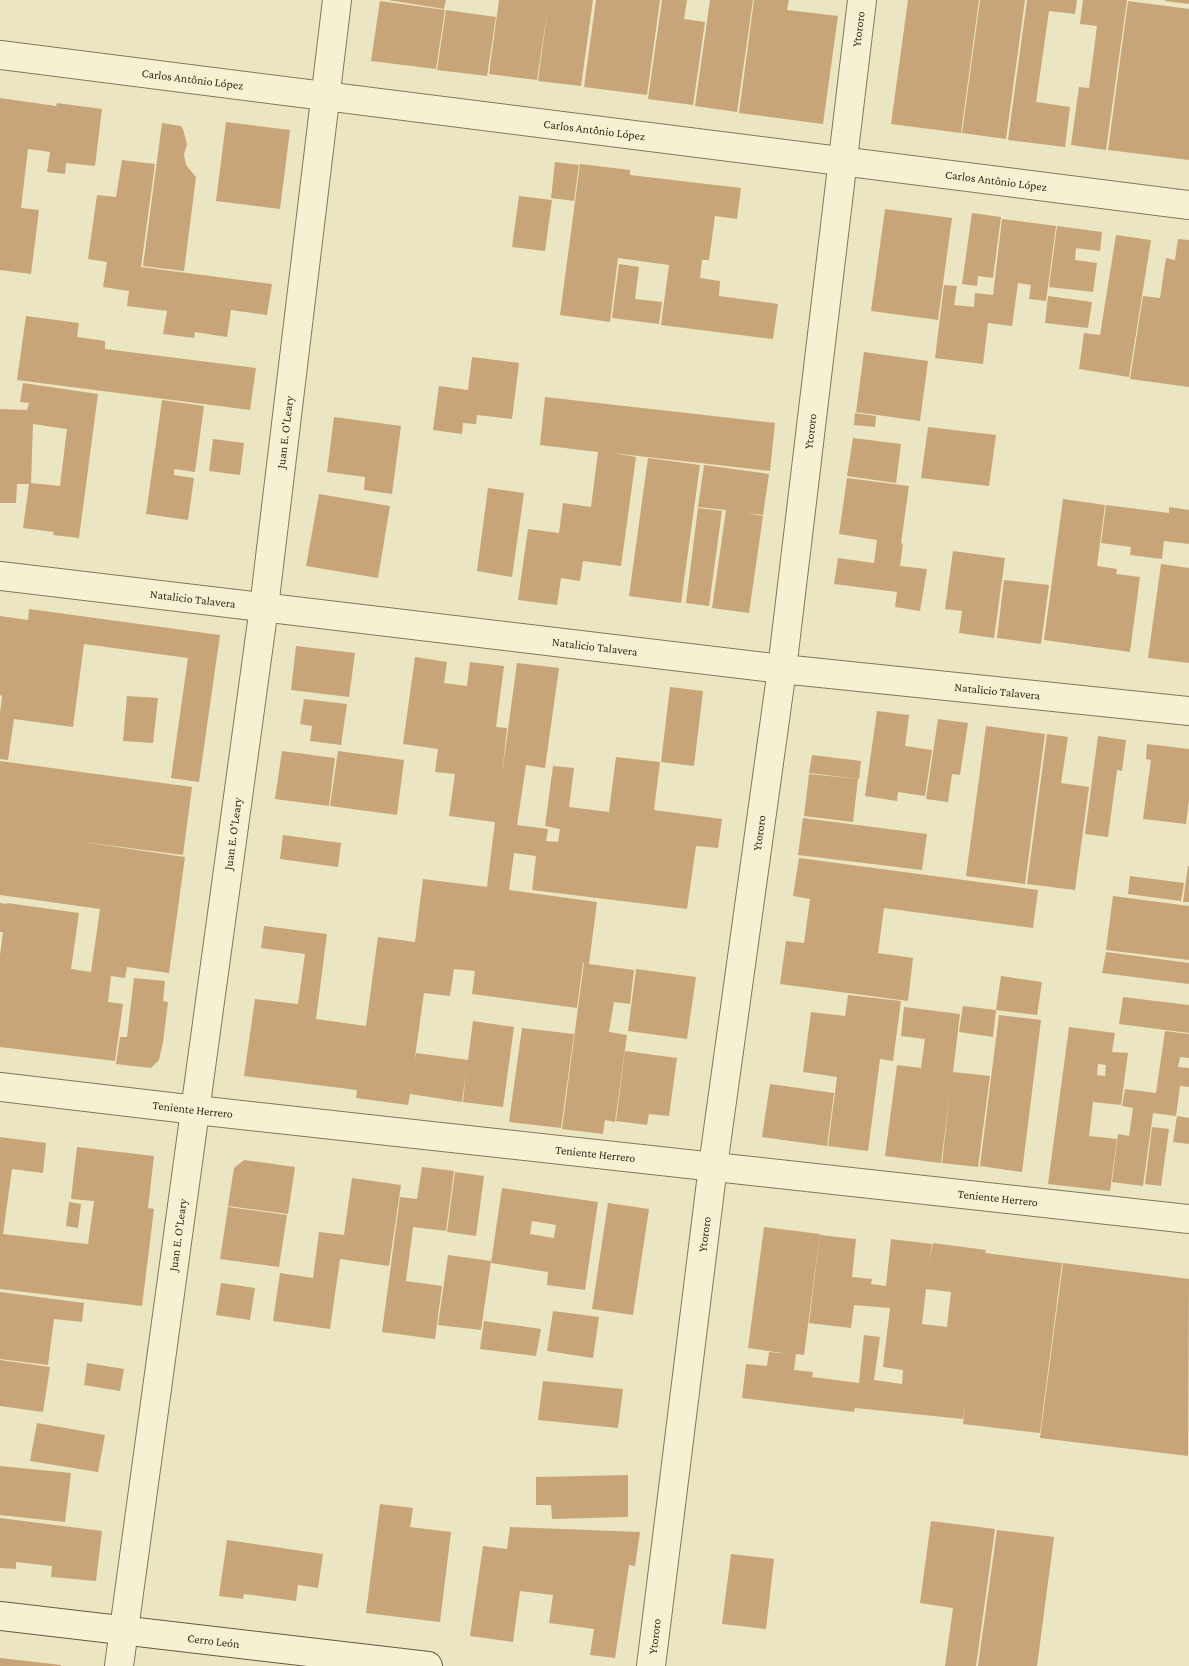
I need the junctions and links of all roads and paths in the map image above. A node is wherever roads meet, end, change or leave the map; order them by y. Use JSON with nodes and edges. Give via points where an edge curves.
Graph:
{"nodes":[{"id":1,"x":337,"y":0,"type":"edge"},
{"id":2,"x":862,"y":0,"type":"edge"},
{"id":3,"x":0,"y":55,"type":"edge"},
{"id":4,"x":325,"y":96,"type":"junction"},
{"id":5,"x":842,"y":162,"type":"junction"},
{"id":6,"x":1189,"y":205,"type":"edge"},
{"id":7,"x":0,"y":576,"type":"edge"},
{"id":8,"x":264,"y":607,"type":"junction"},
{"id":9,"x":782,"y":669,"type":"junction"},
{"id":10,"x":1189,"y":710,"type":"edge"},
{"id":11,"x":0,"y":1087,"type":"edge"},
{"id":12,"x":196,"y":1110,"type":"junction"},
{"id":13,"x":714,"y":1166,"type":"junction"},
{"id":14,"x":1189,"y":1219,"type":"edge"},
{"id":15,"x":0,"y":1616,"type":"edge"},
{"id":16,"x":124,"y":1629,"type":"junction"},
{"id":17,"x":119,"y":1666,"type":"edge"},
{"id":18,"x":428,"y":1666,"type":"edge"},
{"id":19,"x":651,"y":1666,"type":"edge"}],
"edges":[{"from":1,"to":4,"type":"street","name":"Juan E. O'Leary"},
{"from":2,"to":5,"type":"street","name":"Ytororo"},
{"from":3,"to":4,"type":"street","name":"Carlos Antônio López"},
{"from":4,"to":5,"type":"street","name":"Carlos Antônio López"},
{"from":4,"to":8,"type":"street","name":"Juan E. O'Leary"},
{"from":5,"to":6,"type":"street","name":"Carlos Antônio López"},
{"from":5,"to":9,"type":"street","name":"Ytororo"},
{"from":7,"to":8,"type":"street","name":"Natalicio Talavera"},
{"from":8,"to":9,"type":"street","name":"Natalicio Talavera"},
{"from":8,"to":12,"type":"street","name":"Juan E. O'Leary"},
{"from":9,"to":10,"type":"street","name":"Natalicio Talavera"},
{"from":9,"to":13,"type":"street","name":"Ytororo"},
{"from":11,"to":12,"type":"street","name":"Teniente Herrero"},
{"from":12,"to":13,"type":"street","name":"Teniente Herrero"},
{"from":12,"to":16,"type":"street","name":"Juan E. O'Leary"},
{"from":13,"to":14,"type":"street","name":"Teniente Herrero"},
{"from":13,"to":19,"type":"street","name":"Ytororo"},
{"from":15,"to":16,"type":"street","name":"Cerro León"},
{"from":16,"to":17,"type":"street","name":"Juan E. O'Leary"},
{"from":16,"to":18,"type":"street","name":"Cerro León"}]}
